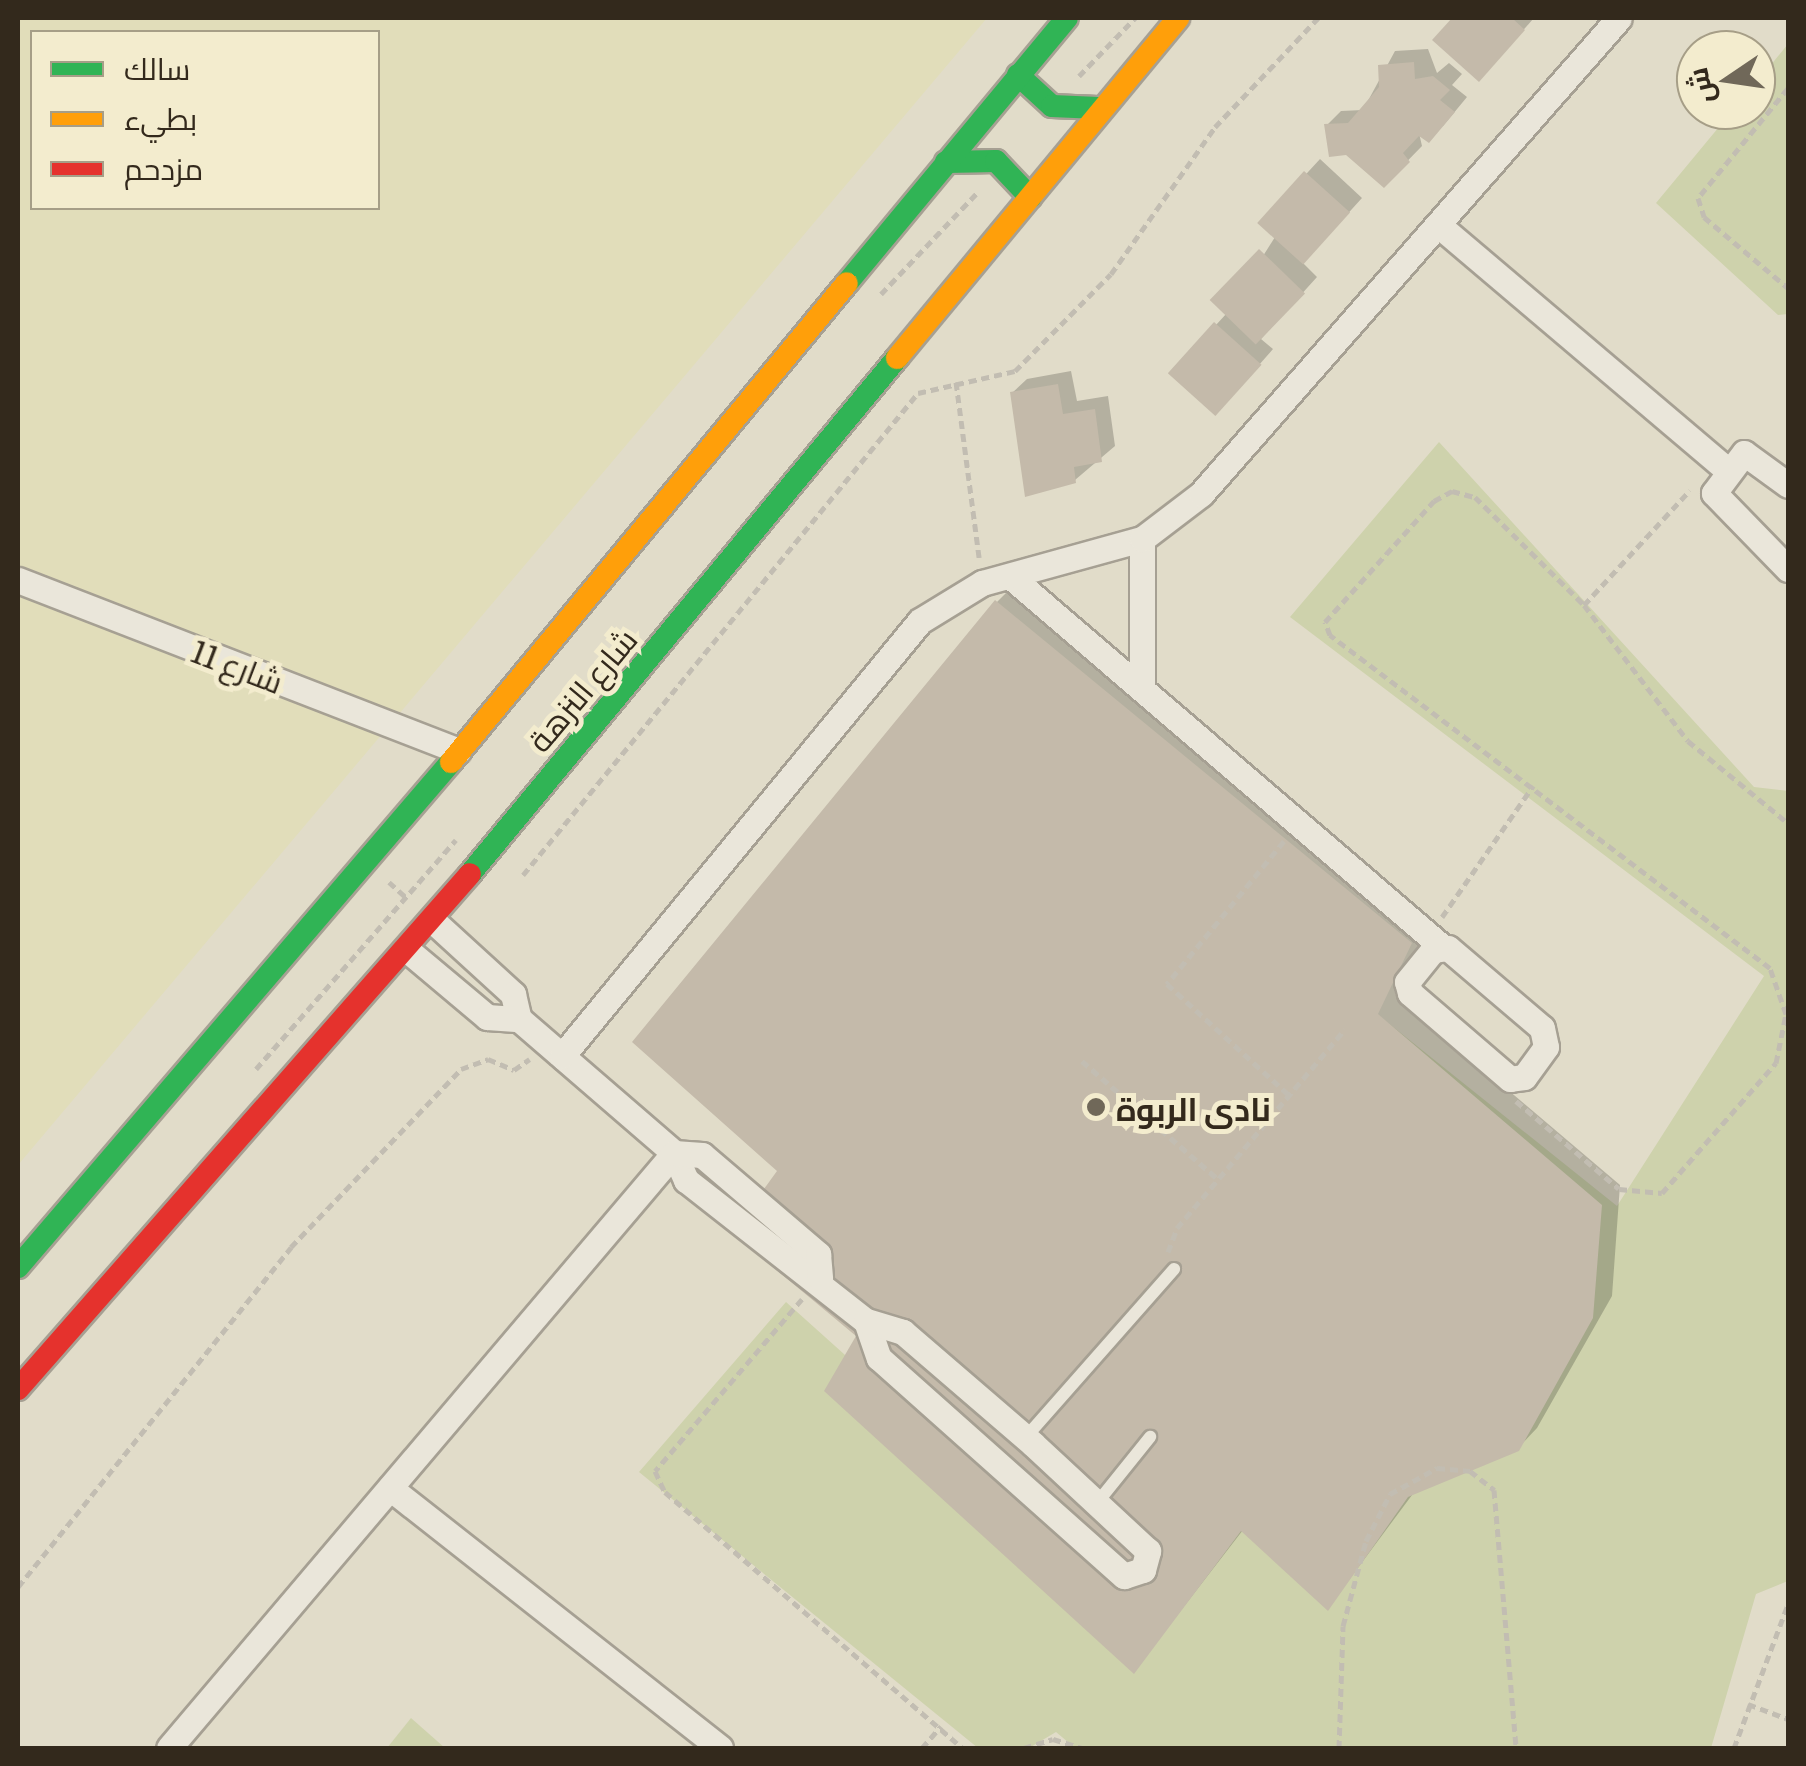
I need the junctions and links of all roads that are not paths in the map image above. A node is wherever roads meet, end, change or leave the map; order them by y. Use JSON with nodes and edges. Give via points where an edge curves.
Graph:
{"nodes":[{"id":1,"x":1068,"y":18,"type":"edge"},
{"id":2,"x":1178,"y":18,"type":"edge"},
{"id":3,"x":1619,"y":18,"type":"edge"},
{"id":4,"x":1018,"y":75,"type":"junction"},
{"id":5,"x":1098,"y":108,"type":"junction"},
{"id":6,"x":946,"y":162,"type":"junction"},
{"id":7,"x":1030,"y":197,"type":"junction"},
{"id":8,"x":1442,"y":228,"type":"junction"},
{"id":9,"x":1721,"y":465,"type":"junction"},
{"id":10,"x":1788,"y":485,"type":"edge"},
{"id":11,"x":1142,"y":539,"type":"junction"},
{"id":12,"x":1788,"y":569,"type":"edge"},
{"id":13,"x":1010,"y":577,"type":"junction"},
{"id":14,"x":18,"y":580,"type":"edge"},
{"id":15,"x":1142,"y":686,"type":"junction"},
{"id":16,"x":458,"y":751,"type":"junction"},
{"id":17,"x":432,"y":920,"type":"junction"},
{"id":18,"x":1435,"y":941,"type":"junction"},
{"id":19,"x":406,"y":949,"type":"junction"},
{"id":20,"x":519,"y":1018,"type":"junction"},
{"id":21,"x":554,"y":1049,"type":"junction"},
{"id":22,"x":674,"y":1153,"type":"junction"},
{"id":23,"x":18,"y":1267,"type":"edge"},
{"id":24,"x":1174,"y":1269,"type":"road end"},
{"id":25,"x":866,"y":1321,"type":"junction"},
{"id":26,"x":18,"y":1389,"type":"edge"},
{"id":27,"x":1150,"y":1437,"type":"dead end"},
{"id":28,"x":1030,"y":1441,"type":"junction"},
{"id":29,"x":1008,"y":1473,"type":"junction"},
{"id":30,"x":390,"y":1488,"type":"junction"},
{"id":31,"x":1098,"y":1504,"type":"junction"},
{"id":32,"x":168,"y":1748,"type":"edge"},
{"id":33,"x":720,"y":1748,"type":"edge"}],
"edges":[{"from":1,"to":4,"type":"main road","name":"شارع النزهة"},
{"from":2,"to":5,"type":"main road","name":"شارع النزهة"},
{"from":3,"to":8,"type":"street"},
{"from":4,"to":5,"type":"main road","via":[[1052,106]]},
{"from":4,"to":6,"type":"main road","name":"شارع النزهة"},
{"from":5,"to":7,"type":"main road","name":"شارع النزهة"},
{"from":6,"to":7,"type":"main road","via":[[996,161]]},
{"from":6,"to":16,"type":"main road","name":"شارع النزهة"},
{"from":7,"to":17,"type":"main road","name":"شارع النزهة"},
{"from":8,"to":9,"type":"street"},
{"from":8,"to":11,"type":"street","via":[[1201,494]]},
{"from":9,"to":10,"type":"street","via":[[1753,454]]},
{"from":9,"to":12,"type":"street","via":[[1718,502]]},
{"from":11,"to":13,"type":"street"},
{"from":11,"to":15,"type":"street"},
{"from":13,"to":15,"type":"street","via":[[1070,637]]},
{"from":13,"to":21,"type":"street","via":[[982,583],[920,621]]},
{"from":14,"to":16,"type":"street","name":"شارع 11"},
{"from":15,"to":18,"type":"street"},
{"from":16,"to":23,"type":"main road","name":"شارع النزهة"},
{"from":17,"to":19,"type":"main road","name":"شارع النزهة"},
{"from":17,"to":20,"type":"street","via":[[513,994]]},
{"from":18,"to":18,"type":"street","via":[[1542,1028],[1546,1047],[1524,1078],[1510,1079],[1410,993],[1408,982]]},
{"from":19,"to":20,"type":"street","via":[[487,1017]]},
{"from":19,"to":26,"type":"main road","name":"شارع النزهة"},
{"from":20,"to":21,"type":"street"},
{"from":21,"to":22,"type":"street"},
{"from":22,"to":25,"type":"street","via":[[702,1155],[818,1254],[820,1278]]},
{"from":22,"to":30,"type":"street"},
{"from":24,"to":28,"type":"lane"},
{"from":25,"to":28,"type":"street","via":[[903,1332]]},
{"from":25,"to":29,"type":"street","via":[[879,1358]]},
{"from":27,"to":31,"type":"lane"},
{"from":28,"to":29,"type":"street"},
{"from":28,"to":31,"type":"street"},
{"from":29,"to":31,"type":"street","via":[[1134,1575],[1148,1550]]},
{"from":30,"to":32,"type":"street"},
{"from":30,"to":33,"type":"street"}]}
